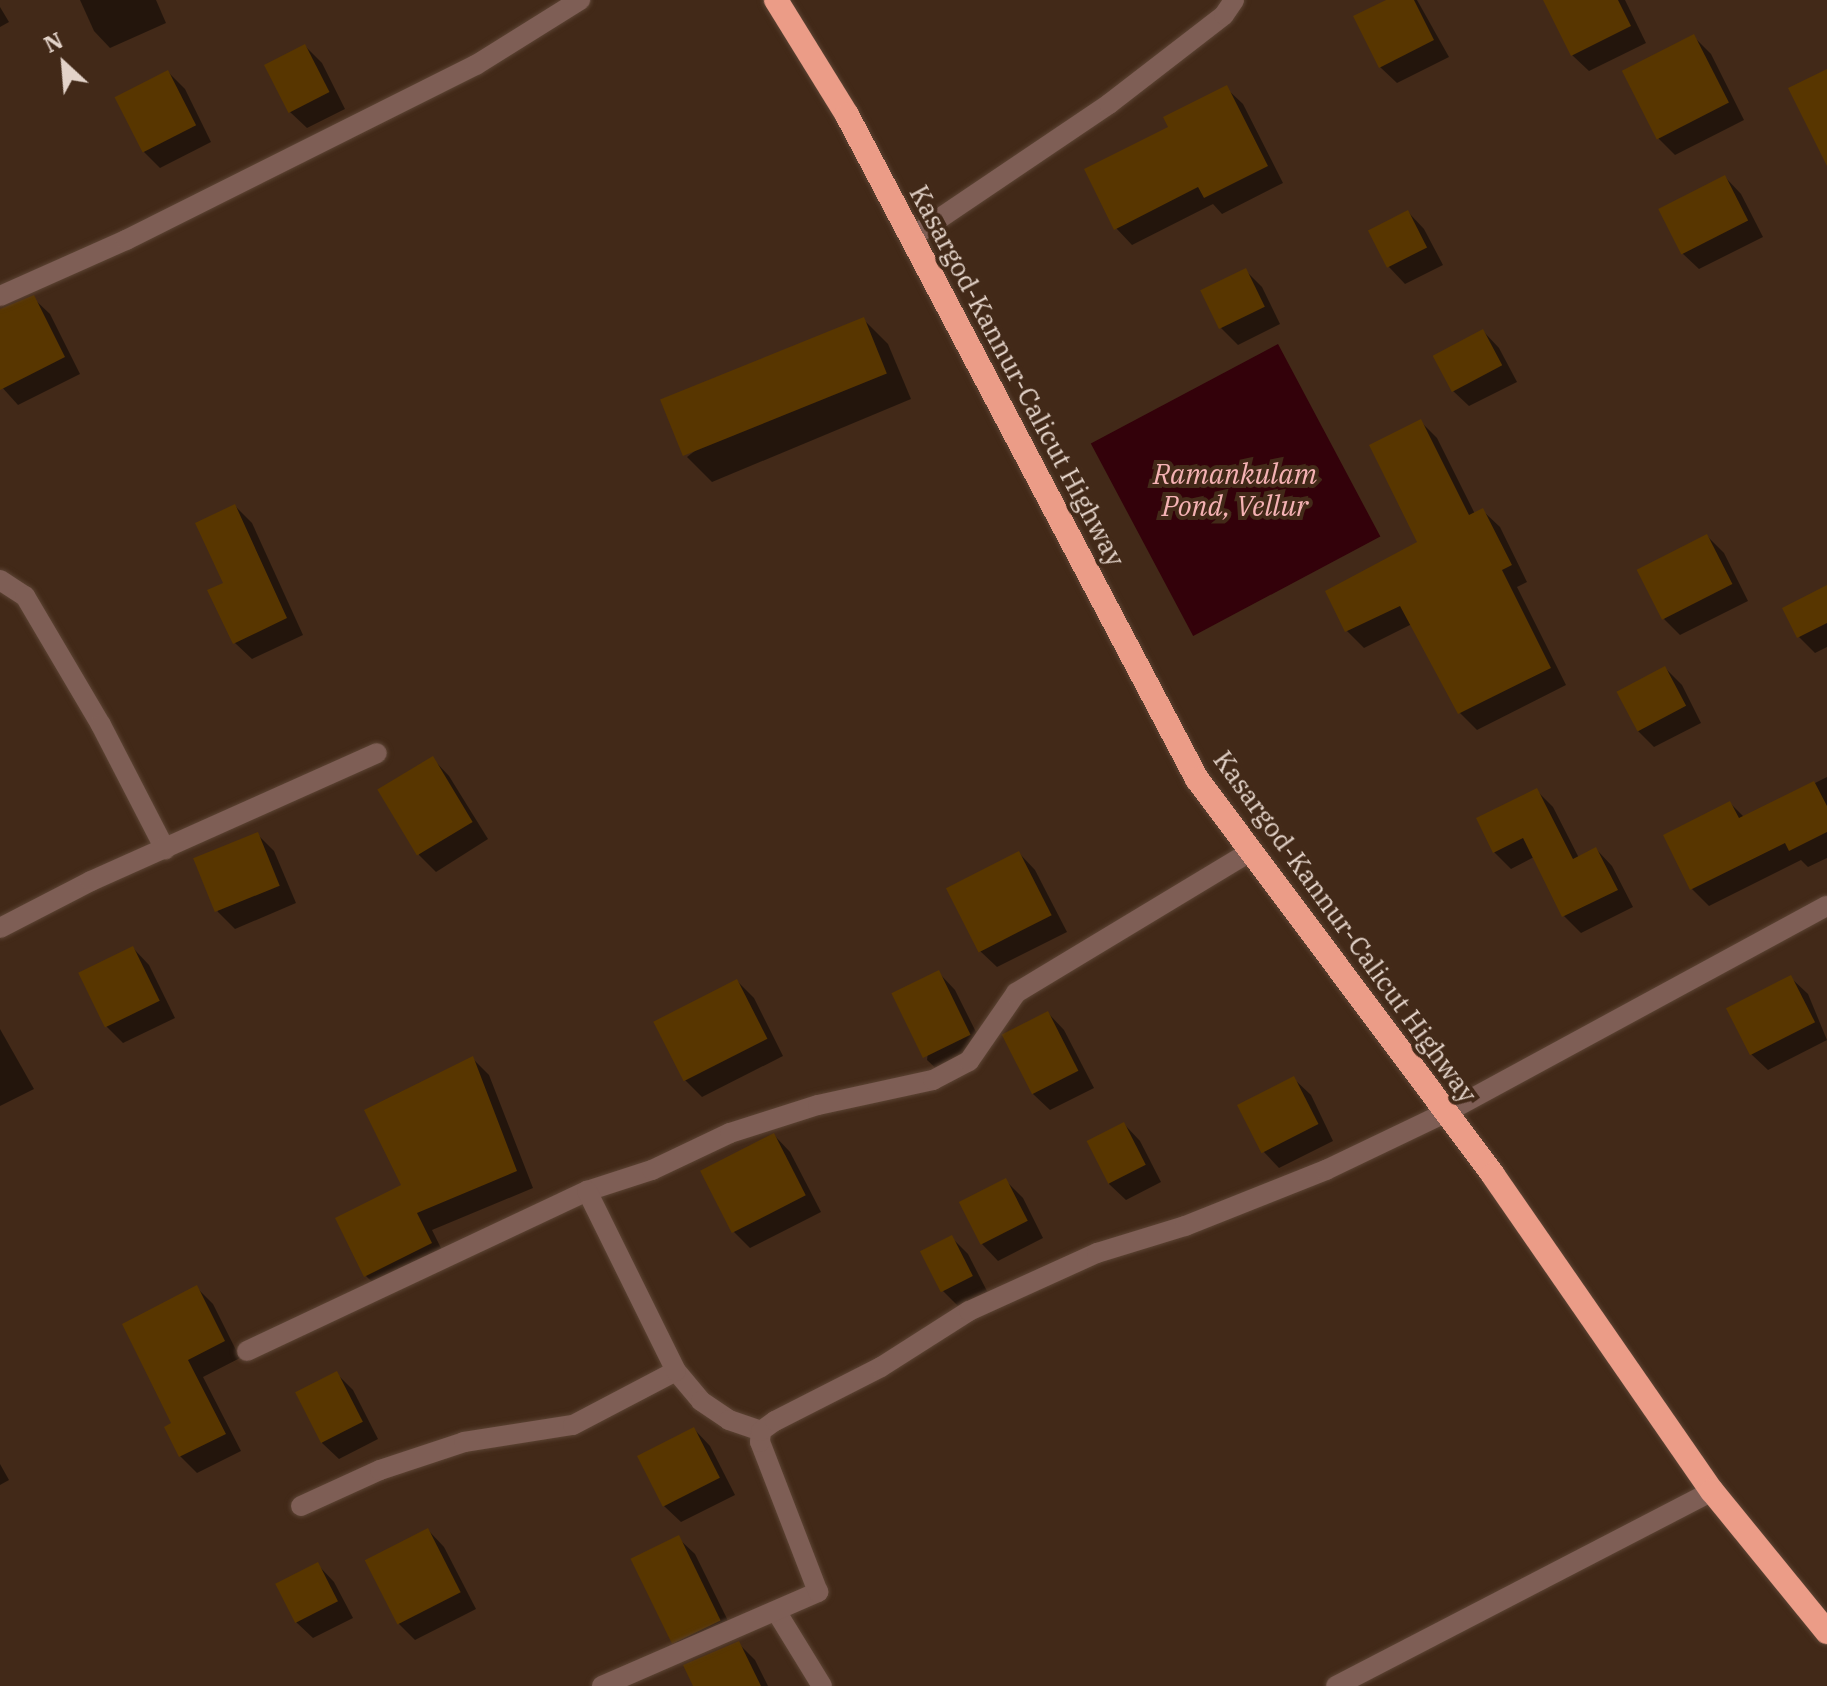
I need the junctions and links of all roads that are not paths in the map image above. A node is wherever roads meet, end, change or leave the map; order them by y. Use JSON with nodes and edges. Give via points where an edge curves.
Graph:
{"nodes":[{"id":1,"x":580,"y":0,"type":"edge"},
{"id":2,"x":776,"y":0,"type":"edge"},
{"id":3,"x":1234,"y":0,"type":"edge"},
{"id":4,"x":912,"y":237,"type":"junction"},
{"id":5,"x":0,"y":296,"type":"edge"},
{"id":6,"x":0,"y":580,"type":"edge"},
{"id":7,"x":377,"y":753,"type":"dead end"},
{"id":8,"x":165,"y":849,"type":"junction"},
{"id":9,"x":1251,"y":851,"type":"junction"},
{"id":10,"x":1827,"y":906,"type":"edge"},
{"id":11,"x":0,"y":928,"type":"edge"},
{"id":12,"x":1447,"y":1112,"type":"junction"},
{"id":13,"x":587,"y":1191,"type":"junction"},
{"id":14,"x":247,"y":1351,"type":"dead end"},
{"id":15,"x":676,"y":1371,"type":"junction"},
{"id":16,"x":761,"y":1431,"type":"junction"},
{"id":17,"x":1712,"y":1491,"type":"junction"},
{"id":18,"x":301,"y":1506,"type":"dead end"},
{"id":19,"x":776,"y":1611,"type":"junction"},
{"id":20,"x":1827,"y":1632,"type":"edge"},
{"id":21,"x":602,"y":1686,"type":"edge"},
{"id":22,"x":822,"y":1686,"type":"edge"},
{"id":23,"x":1336,"y":1686,"type":"edge"}],
"edges":[{"from":1,"to":5,"type":"street","via":[[476,65],[126,240]]},
{"from":2,"to":4,"type":"highway","name":"Kasargod-Kannur-Calicut Highway","via":[[847,115]]},
{"from":3,"to":4,"type":"street","via":[[1224,15],[1109,104]]},
{"from":4,"to":9,"type":"highway","name":"Kasargod-Kannur-Calicut Highway","via":[[1197,779]]},
{"from":6,"to":8,"type":"street","via":[[25,596],[101,725]]},
{"from":7,"to":8,"type":"street"},
{"from":8,"to":11,"type":"street"},
{"from":9,"to":12,"type":"highway","name":"Kasargod-Kannur-Calicut Highway"},
{"from":9,"to":13,"type":"street","via":[[1016,993],[969,1061],[933,1080],[779,1116],[652,1170]]},
{"from":10,"to":12,"type":"street"},
{"from":12,"to":16,"type":"street","via":[[1326,1170],[1185,1226],[1097,1253],[969,1311],[881,1367]]},
{"from":12,"to":17,"type":"highway","name":"Kasargod-Kannur-Calicut Highway"},
{"from":13,"to":14,"type":"street"},
{"from":13,"to":15,"type":"street"},
{"from":15,"to":16,"type":"street","via":[[701,1401],[729,1420]]},
{"from":15,"to":18,"type":"street","via":[[573,1425],[464,1442],[380,1470]]},
{"from":16,"to":19,"type":"street","via":[[760,1442],[818,1592]]},
{"from":17,"to":20,"type":"highway","name":"Kasargod-Kannur-Calicut Highway"},
{"from":17,"to":23,"type":"street"},
{"from":19,"to":21,"type":"street"},
{"from":19,"to":22,"type":"street"}]}
